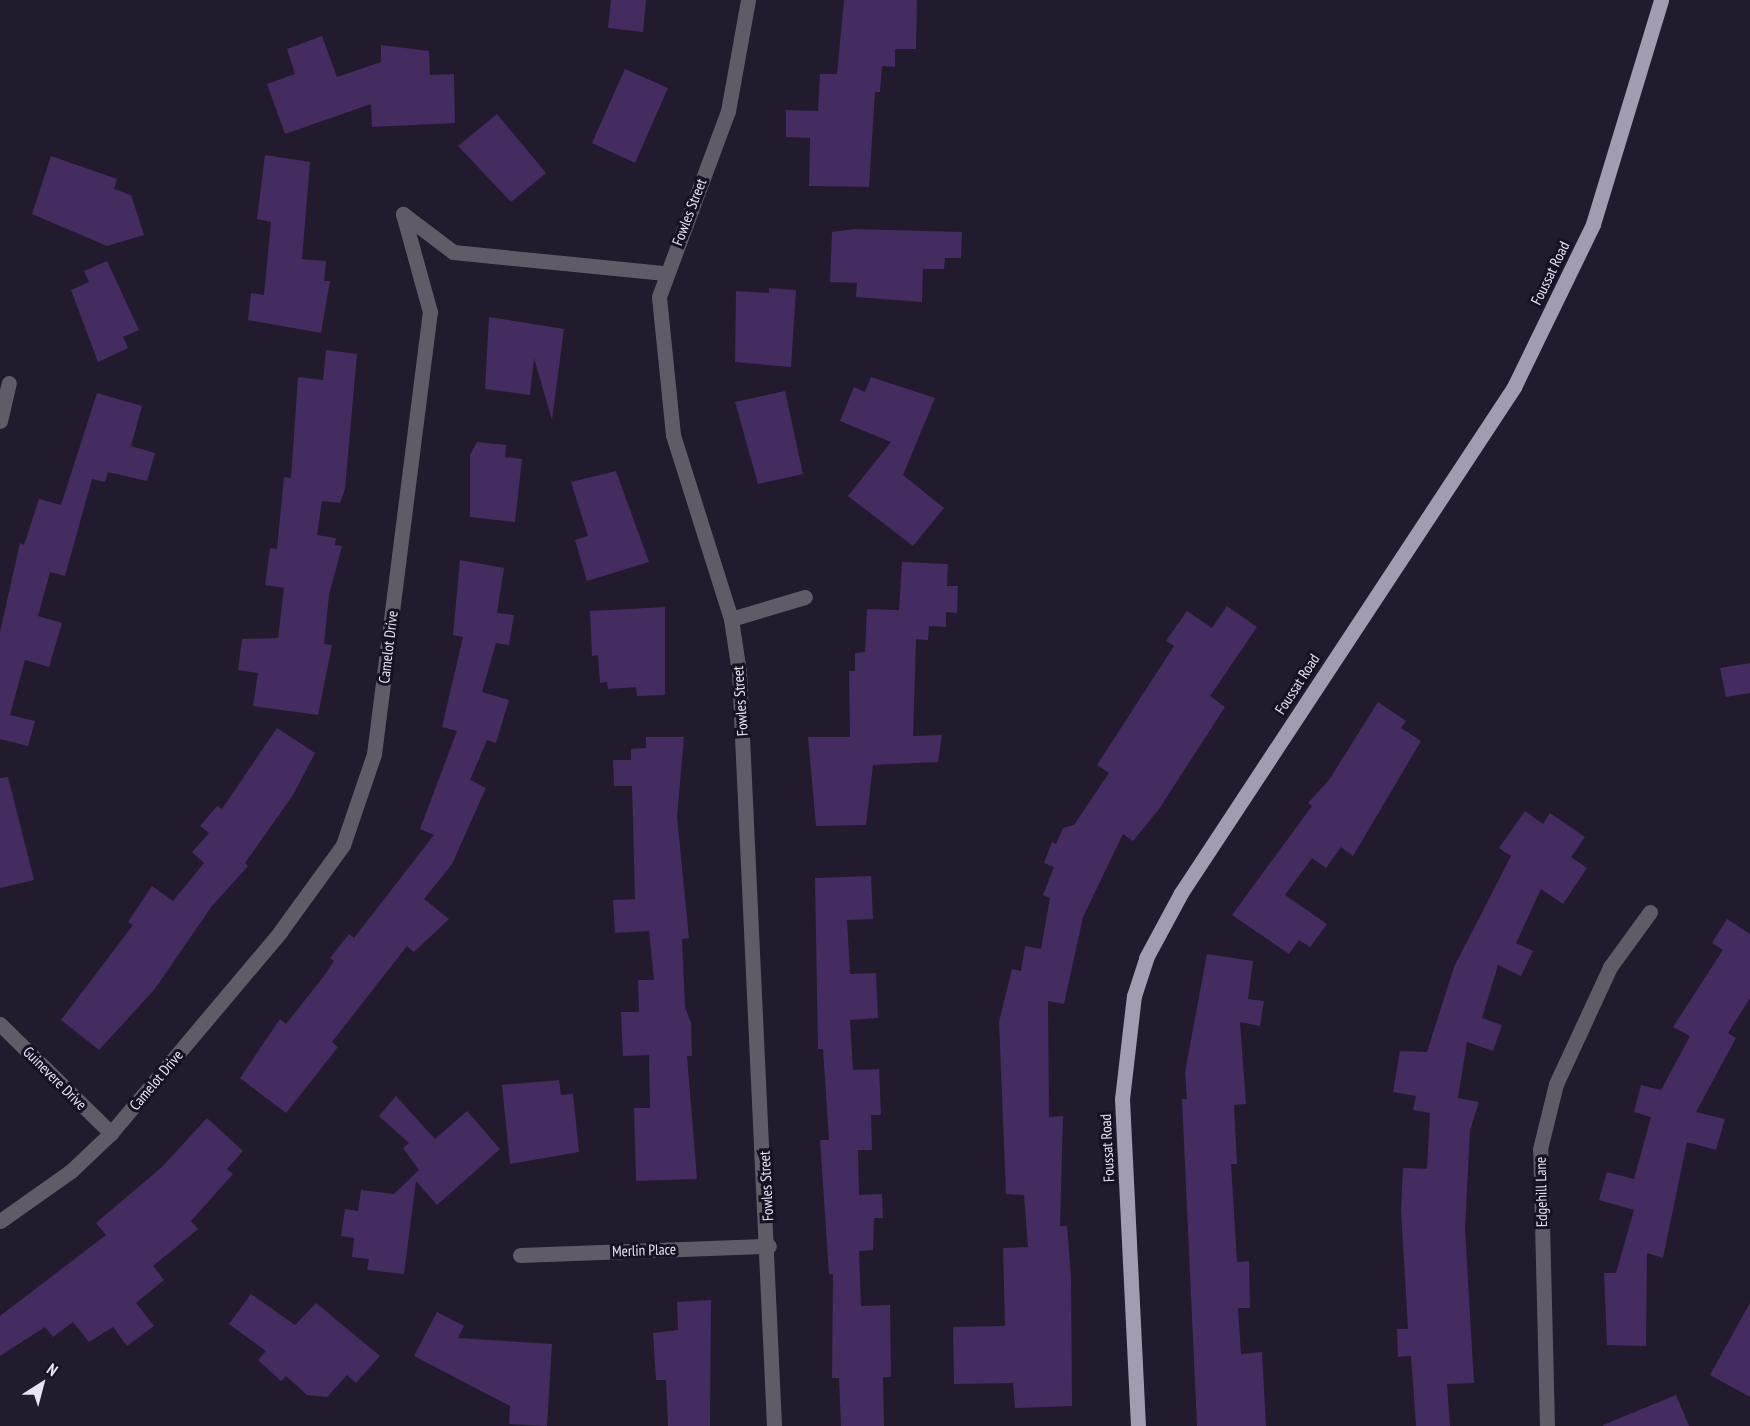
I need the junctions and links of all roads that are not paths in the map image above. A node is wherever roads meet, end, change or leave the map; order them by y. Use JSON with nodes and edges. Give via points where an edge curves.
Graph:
{"nodes":[{"id":1,"x":748,"y":0,"type":"edge"},
{"id":2,"x":1661,"y":0,"type":"edge"},
{"id":3,"x":665,"y":273,"type":"junction"},
{"id":4,"x":9,"y":383,"type":"dead end"},
{"id":5,"x":0,"y":422,"type":"edge"},
{"id":6,"x":805,"y":597,"type":"dead end"},
{"id":7,"x":731,"y":619,"type":"junction"},
{"id":8,"x":1650,"y":912,"type":"dead end"},
{"id":9,"x":0,"y":1024,"type":"edge"},
{"id":10,"x":111,"y":1133,"type":"junction"},
{"id":11,"x":0,"y":1221,"type":"edge"},
{"id":12,"x":769,"y":1245,"type":"junction"},
{"id":13,"x":519,"y":1255,"type":"dead end"},
{"id":14,"x":774,"y":1426,"type":"edge"},
{"id":15,"x":1138,"y":1426,"type":"edge"},
{"id":16,"x":1547,"y":1426,"type":"edge"}],
"edges":[{"from":1,"to":3,"type":"street","name":"Fowles Street","via":[[728,111]]},
{"from":2,"to":15,"type":"main road","name":"Foussat Road","via":[[1593,224],[1514,387],[1181,893],[1146,958],[1134,996],[1122,1099]]},
{"from":3,"to":7,"type":"street","name":"Fowles Street","via":[[659,297],[673,435]]},
{"from":3,"to":10,"type":"street","name":"Camelot Drive","via":[[453,252],[403,214],[430,312],[374,754],[343,845],[280,932]]},
{"from":4,"to":5,"type":"street"},
{"from":6,"to":7,"type":"street"},
{"from":7,"to":12,"type":"street","name":"Fowles Street","via":[[739,672]]},
{"from":8,"to":16,"type":"street","name":"Edgehill Lane","via":[[1600,988],[1556,1084],[1540,1149]]},
{"from":9,"to":10,"type":"street","name":"Guinevere Drive"},
{"from":10,"to":11,"type":"street","name":"Camelot Drive","via":[[71,1171]]},
{"from":12,"to":13,"type":"street","name":"Merlin Place"},
{"from":12,"to":14,"type":"street","name":"Fowles Street"}]}
